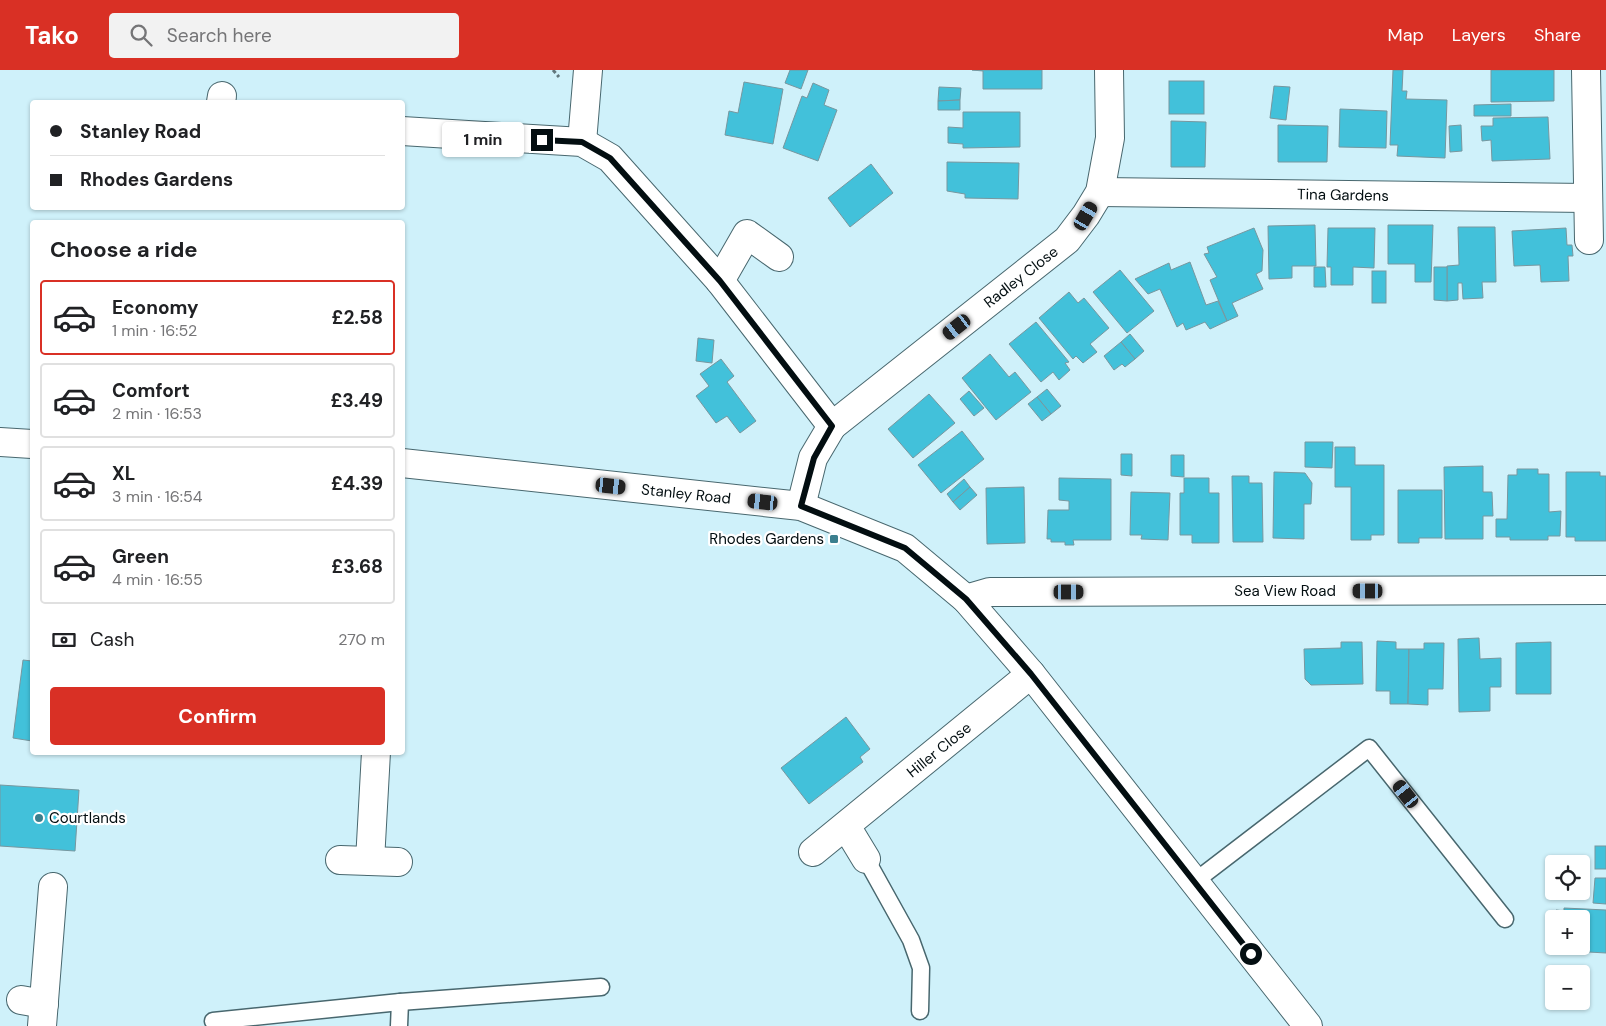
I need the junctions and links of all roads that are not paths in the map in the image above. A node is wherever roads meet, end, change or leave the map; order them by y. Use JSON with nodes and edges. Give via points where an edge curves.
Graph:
{"nodes":[{"id":1,"x":588,"y":70,"type":"edge"},
{"id":2,"x":1109,"y":70,"type":"edge"},
{"id":3,"x":1586,"y":70,"type":"edge"},
{"id":4,"x":405,"y":132,"type":"edge"},
{"id":5,"x":582,"y":142,"type":"junction"},
{"id":6,"x":1100,"y":192,"type":"junction"},
{"id":7,"x":1587,"y":198,"type":"junction"},
{"id":8,"x":1590,"y":240,"type":"dead end"},
{"id":9,"x":779,"y":256,"type":"dead end"},
{"id":10,"x":720,"y":281,"type":"junction"},
{"id":11,"x":832,"y":426,"type":"junction"},
{"id":12,"x":0,"y":442,"type":"edge"},
{"id":13,"x":30,"y":444,"type":"edge"},
{"id":14,"x":405,"y":463,"type":"edge"},
{"id":15,"x":801,"y":506,"type":"junction"},
{"id":16,"x":1606,"y":590,"type":"edge"},
{"id":17,"x":966,"y":599,"type":"junction"},
{"id":18,"x":1031,"y":674,"type":"junction"},
{"id":19,"x":376,"y":755,"type":"edge"},
{"id":20,"x":846,"y":826,"type":"junction"},
{"id":21,"x":814,"y":852,"type":"dead end"},
{"id":22,"x":866,"y":859,"type":"joint"},
{"id":23,"x":340,"y":860,"type":"dead end"},
{"id":24,"x":370,"y":861,"type":"junction"},
{"id":25,"x":398,"y":862,"type":"dead end"},
{"id":26,"x":1194,"y":882,"type":"junction"},
{"id":27,"x":54,"y":887,"type":"dead end"},
{"id":28,"x":1505,"y":919,"type":"dead end"},
{"id":29,"x":601,"y":987,"type":"dead end"},
{"id":30,"x":400,"y":1002,"type":"junction"},
{"id":31,"x":35,"y":1010,"type":"edge"},
{"id":32,"x":920,"y":1011,"type":"dead end"},
{"id":33,"x":212,"y":1022,"type":"dead end"},
{"id":34,"x":399,"y":1026,"type":"edge"},
{"id":35,"x":1308,"y":1026,"type":"edge"}],
"edges":[{"from":1,"to":5,"type":"street"},
{"from":2,"to":6,"type":"street","name":"Radley Close","via":[[1110,138]]},
{"from":3,"to":7,"type":"street"},
{"from":4,"to":5,"type":"street"},
{"from":5,"to":10,"type":"street","via":[[610,158]]},
{"from":6,"to":7,"type":"street","name":"Tina Gardens"},
{"from":6,"to":11,"type":"street","name":"Radley Close","via":[[1067,240]]},
{"from":7,"to":8,"type":"street"},
{"from":9,"to":10,"type":"street","via":[[747,234]]},
{"from":10,"to":11,"type":"street"},
{"from":11,"to":15,"type":"street","via":[[814,458]]},
{"from":12,"to":13,"type":"street"},
{"from":14,"to":15,"type":"street","name":"Stanley Road"},
{"from":15,"to":17,"type":"street","name":"Stanley Road","via":[[905,548]]},
{"from":16,"to":17,"type":"street","name":"Sea View Road","via":[[990,592]]},
{"from":17,"to":18,"type":"street","name":"Stanley Road"},
{"from":18,"to":20,"type":"street","name":"Hiller Close"},
{"from":18,"to":26,"type":"street","name":"Stanley Road"},
{"from":19,"to":24,"type":"street"},
{"from":20,"to":21,"type":"street","name":"Hiller Close"},
{"from":20,"to":22,"type":"street"},
{"from":22,"to":32,"type":"lane","via":[[911,940],[921,968]]},
{"from":23,"to":24,"type":"street"},
{"from":24,"to":25,"type":"street"},
{"from":26,"to":28,"type":"lane","via":[[1369,748]]},
{"from":26,"to":35,"type":"street","name":"Stanley Road"},
{"from":27,"to":31,"type":"street"},
{"from":29,"to":30,"type":"lane"},
{"from":30,"to":33,"type":"lane"},
{"from":30,"to":34,"type":"lane"}]}
